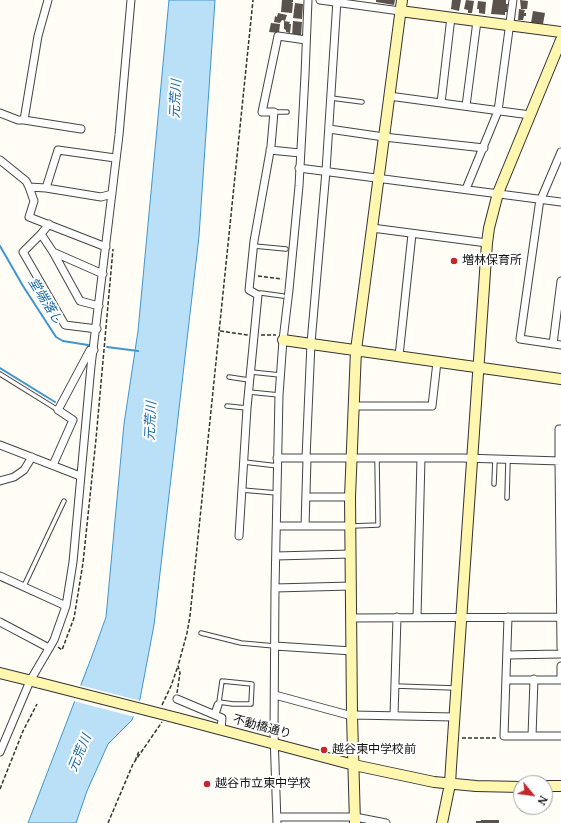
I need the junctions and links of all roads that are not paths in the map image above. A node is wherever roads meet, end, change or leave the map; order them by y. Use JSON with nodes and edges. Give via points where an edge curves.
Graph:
{"nodes":[{"id":1,"x":48,"y":0,"type":"edge"},
{"id":2,"x":131,"y":0,"type":"edge"},
{"id":3,"x":308,"y":0,"type":"edge"},
{"id":4,"x":320,"y":0,"type":"edge"},
{"id":5,"x":402,"y":0,"type":"edge"},
{"id":6,"x":513,"y":0,"type":"edge"},
{"id":7,"x":337,"y":1,"type":"edge"},
{"id":8,"x":400,"y":11,"type":"junction"},
{"id":9,"x":451,"y":17,"type":"junction"},
{"id":10,"x":477,"y":21,"type":"junction"},
{"id":11,"x":510,"y":25,"type":"junction"},
{"id":12,"x":561,"y":32,"type":"edge"},
{"id":13,"x":306,"y":40,"type":"junction"},
{"id":14,"x":561,"y":40,"type":"edge"},
{"id":15,"x":389,"y":96,"type":"junction"},
{"id":16,"x":331,"y":98,"type":"junction"},
{"id":17,"x":362,"y":102,"type":"dead end"},
{"id":18,"x":441,"y":103,"type":"junction"},
{"id":19,"x":466,"y":106,"type":"junction"},
{"id":20,"x":498,"y":111,"type":"junction"},
{"id":21,"x":274,"y":112,"type":"junction"},
{"id":22,"x":287,"y":112,"type":"dead end"},
{"id":23,"x":0,"y":113,"type":"edge"},
{"id":24,"x":530,"y":114,"type":"junction"},
{"id":25,"x":24,"y":120,"type":"junction"},
{"id":26,"x":81,"y":129,"type":"dead end"},
{"id":27,"x":329,"y":129,"type":"junction"},
{"id":28,"x":384,"y":137,"type":"junction"},
{"id":29,"x":484,"y":148,"type":"junction"},
{"id":30,"x":270,"y":150,"type":"junction"},
{"id":31,"x":561,"y":152,"type":"edge"},
{"id":32,"x":300,"y":153,"type":"junction"},
{"id":33,"x":115,"y":158,"type":"junction"},
{"id":34,"x":0,"y":160,"type":"edge"},
{"id":35,"x":299,"y":168,"type":"junction"},
{"id":36,"x":326,"y":171,"type":"junction"},
{"id":37,"x":378,"y":178,"type":"junction"},
{"id":38,"x":29,"y":187,"type":"junction"},
{"id":39,"x":46,"y":188,"type":"junction"},
{"id":40,"x":466,"y":189,"type":"junction"},
{"id":41,"x":498,"y":193,"type":"junction"},
{"id":42,"x":112,"y":194,"type":"junction"},
{"id":43,"x":100,"y":197,"type":"junction"},
{"id":44,"x":540,"y":199,"type":"junction"},
{"id":45,"x":561,"y":202,"type":"edge"},
{"id":46,"x":111,"y":204,"type":"junction"},
{"id":47,"x":49,"y":224,"type":"junction"},
{"id":48,"x":372,"y":228,"type":"junction"},
{"id":49,"x":41,"y":234,"type":"junction"},
{"id":50,"x":412,"y":234,"type":"junction"},
{"id":51,"x":487,"y":242,"type":"junction"},
{"id":52,"x":254,"y":246,"type":"junction"},
{"id":53,"x":106,"y":247,"type":"junction"},
{"id":54,"x":286,"y":249,"type":"dead end"},
{"id":55,"x":53,"y":252,"type":"junction"},
{"id":56,"x":103,"y":274,"type":"junction"},
{"id":57,"x":561,"y":282,"type":"edge"},
{"id":58,"x":257,"y":294,"type":"junction"},
{"id":59,"x":283,"y":296,"type":"dead end"},
{"id":60,"x":99,"y":306,"type":"junction"},
{"id":61,"x":97,"y":329,"type":"junction"},
{"id":62,"x":282,"y":340,"type":"junction"},
{"id":63,"x":311,"y":343,"type":"junction"},
{"id":64,"x":553,"y":344,"type":"junction"},
{"id":65,"x":561,"y":345,"type":"edge"},
{"id":66,"x":94,"y":350,"type":"junction"},
{"id":67,"x":356,"y":350,"type":"junction"},
{"id":68,"x":399,"y":356,"type":"junction"},
{"id":69,"x":437,"y":362,"type":"junction"},
{"id":70,"x":479,"y":368,"type":"junction"},
{"id":71,"x":251,"y":372,"type":"junction"},
{"id":72,"x":0,"y":374,"type":"edge"},
{"id":73,"x":280,"y":375,"type":"junction"},
{"id":74,"x":230,"y":377,"type":"dead end"},
{"id":75,"x":561,"y":379,"type":"edge"},
{"id":76,"x":250,"y":380,"type":"junction"},
{"id":77,"x":249,"y":392,"type":"junction"},
{"id":78,"x":279,"y":395,"type":"junction"},
{"id":79,"x":227,"y":406,"type":"dead end"},
{"id":80,"x":354,"y":406,"type":"junction"},
{"id":81,"x":247,"y":408,"type":"junction"},
{"id":82,"x":58,"y":410,"type":"junction"},
{"id":83,"x":561,"y":429,"type":"edge"},
{"id":84,"x":0,"y":445,"type":"edge"},
{"id":85,"x":32,"y":457,"type":"junction"},
{"id":86,"x":307,"y":458,"type":"junction"},
{"id":87,"x":351,"y":458,"type":"junction"},
{"id":88,"x":421,"y":458,"type":"junction"},
{"id":89,"x":473,"y":458,"type":"junction"},
{"id":90,"x":377,"y":459,"type":"junction"},
{"id":91,"x":495,"y":459,"type":"junction"},
{"id":92,"x":508,"y":460,"type":"junction"},
{"id":93,"x":560,"y":461,"type":"edge"},
{"id":94,"x":243,"y":462,"type":"junction"},
{"id":95,"x":278,"y":462,"type":"junction"},
{"id":96,"x":53,"y":465,"type":"junction"},
{"id":97,"x":80,"y":476,"type":"junction"},
{"id":98,"x":0,"y":480,"type":"edge"},
{"id":99,"x":494,"y":484,"type":"dead end"},
{"id":100,"x":242,"y":490,"type":"junction"},
{"id":101,"x":278,"y":493,"type":"junction"},
{"id":102,"x":306,"y":497,"type":"junction"},
{"id":103,"x":350,"y":497,"type":"junction"},
{"id":104,"x":507,"y":498,"type":"dead end"},
{"id":105,"x":64,"y":502,"type":"dead end"},
{"id":106,"x":277,"y":526,"type":"junction"},
{"id":107,"x":306,"y":526,"type":"junction"},
{"id":108,"x":351,"y":526,"type":"junction"},
{"id":109,"x":560,"y":528,"type":"edge"},
{"id":110,"x":239,"y":536,"type":"dead end"},
{"id":111,"x":351,"y":554,"type":"junction"},
{"id":112,"x":276,"y":556,"type":"junction"},
{"id":113,"x":0,"y":576,"type":"edge"},
{"id":114,"x":24,"y":586,"type":"junction"},
{"id":115,"x":351,"y":586,"type":"junction"},
{"id":116,"x":275,"y":588,"type":"junction"},
{"id":117,"x":66,"y":606,"type":"junction"},
{"id":118,"x":417,"y":617,"type":"junction"},
{"id":119,"x":462,"y":617,"type":"junction"},
{"id":120,"x":508,"y":617,"type":"junction"},
{"id":121,"x":561,"y":617,"type":"edge"},
{"id":122,"x":352,"y":618,"type":"junction"},
{"id":123,"x":396,"y":618,"type":"junction"},
{"id":124,"x":0,"y":622,"type":"edge"},
{"id":125,"x":201,"y":633,"type":"dead end"},
{"id":126,"x":275,"y":646,"type":"junction"},
{"id":127,"x":49,"y":648,"type":"junction"},
{"id":128,"x":561,"y":648,"type":"edge"},
{"id":129,"x":352,"y":650,"type":"junction"},
{"id":130,"x":561,"y":654,"type":"edge"},
{"id":131,"x":507,"y":655,"type":"junction"},
{"id":132,"x":561,"y":666,"type":"edge"},
{"id":133,"x":0,"y":673,"type":"edge"},
{"id":134,"x":534,"y":679,"type":"junction"},
{"id":135,"x":506,"y":680,"type":"junction"},
{"id":136,"x":561,"y":680,"type":"edge"},
{"id":137,"x":35,"y":682,"type":"junction"},
{"id":138,"x":395,"y":686,"type":"junction"},
{"id":139,"x":456,"y":688,"type":"junction"},
{"id":140,"x":275,"y":695,"type":"junction"},
{"id":141,"x":177,"y":699,"type":"road end"},
{"id":142,"x":218,"y":704,"type":"junction"},
{"id":143,"x":215,"y":714,"type":"junction"},
{"id":144,"x":352,"y":715,"type":"junction"},
{"id":145,"x":394,"y":716,"type":"junction"},
{"id":146,"x":454,"y":717,"type":"junction"},
{"id":147,"x":221,"y":730,"type":"junction"},
{"id":148,"x":532,"y":736,"type":"junction"},
{"id":149,"x":561,"y":736,"type":"edge"},
{"id":150,"x":275,"y":744,"type":"junction"},
{"id":151,"x":0,"y":752,"type":"edge"},
{"id":152,"x":354,"y":765,"type":"junction"},
{"id":153,"x":450,"y":784,"type":"junction"},
{"id":154,"x":513,"y":787,"type":"edge"},
{"id":155,"x":277,"y":820,"type":"edge"},
{"id":156,"x":315,"y":820,"type":"edge"},
{"id":157,"x":355,"y":820,"type":"edge"},
{"id":158,"x":386,"y":823,"type":"edge"},
{"id":159,"x":442,"y":823,"type":"edge"}],
"edges":[{"from":1,"to":25,"type":"street","via":[[38,36]]},
{"from":2,"to":33,"type":"street"},
{"from":3,"to":13,"type":"street"},
{"from":4,"to":7,"type":"street"},
{"from":5,"to":8,"type":"street"},
{"from":6,"to":11,"type":"street"},
{"from":7,"to":8,"type":"street"},
{"from":7,"to":16,"type":"street"},
{"from":8,"to":9,"type":"street"},
{"from":8,"to":15,"type":"street"},
{"from":9,"to":10,"type":"street"},
{"from":9,"to":18,"type":"street"},
{"from":10,"to":11,"type":"street"},
{"from":10,"to":19,"type":"street"},
{"from":11,"to":12,"type":"street"},
{"from":11,"to":20,"type":"street"},
{"from":13,"to":21,"type":"street","via":[[278,36],[262,112]]},
{"from":13,"to":32,"type":"street"},
{"from":14,"to":24,"type":"street"},
{"from":15,"to":18,"type":"street"},
{"from":15,"to":28,"type":"street"},
{"from":16,"to":17,"type":"lane"},
{"from":16,"to":27,"type":"street"},
{"from":18,"to":19,"type":"street"},
{"from":19,"to":20,"type":"street"},
{"from":20,"to":24,"type":"street"},
{"from":20,"to":29,"type":"street"},
{"from":21,"to":22,"type":"lane"},
{"from":21,"to":30,"type":"street"},
{"from":23,"to":25,"type":"street"},
{"from":24,"to":41,"type":"street"},
{"from":25,"to":26,"type":"street"},
{"from":27,"to":28,"type":"street"},
{"from":27,"to":36,"type":"street"},
{"from":28,"to":29,"type":"street"},
{"from":28,"to":37,"type":"street"},
{"from":29,"to":40,"type":"street"},
{"from":30,"to":32,"type":"street"},
{"from":30,"to":52,"type":"street"},
{"from":31,"to":44,"type":"street"},
{"from":32,"to":35,"type":"street"},
{"from":33,"to":39,"type":"street","via":[[58,150]]},
{"from":33,"to":42,"type":"street"},
{"from":34,"to":38,"type":"street","via":[[26,181]]},
{"from":35,"to":36,"type":"street"},
{"from":35,"to":62,"type":"street","via":[[289,290]]},
{"from":36,"to":37,"type":"street"},
{"from":36,"to":63,"type":"street"},
{"from":37,"to":40,"type":"street"},
{"from":37,"to":48,"type":"street"},
{"from":38,"to":39,"type":"street"},
{"from":38,"to":47,"type":"street","via":[[34,201],[29,217]]},
{"from":39,"to":43,"type":"street"},
{"from":40,"to":41,"type":"street"},
{"from":41,"to":44,"type":"street"},
{"from":41,"to":51,"type":"street"},
{"from":42,"to":43,"type":"street"},
{"from":42,"to":46,"type":"street"},
{"from":43,"to":46,"type":"street"},
{"from":44,"to":45,"type":"street"},
{"from":44,"to":64,"type":"street","via":[[520,339]]},
{"from":46,"to":53,"type":"street"},
{"from":47,"to":49,"type":"street"},
{"from":47,"to":53,"type":"street"},
{"from":48,"to":50,"type":"street"},
{"from":48,"to":67,"type":"street"},
{"from":49,"to":55,"type":"street"},
{"from":49,"to":61,"type":"street","via":[[23,252],[65,325]]},
{"from":50,"to":51,"type":"street"},
{"from":50,"to":68,"type":"street"},
{"from":51,"to":70,"type":"street"},
{"from":52,"to":54,"type":"lane"},
{"from":52,"to":58,"type":"street","via":[[249,290]]},
{"from":53,"to":56,"type":"street"},
{"from":55,"to":56,"type":"street"},
{"from":55,"to":60,"type":"street","via":[[80,301]]},
{"from":56,"to":60,"type":"street"},
{"from":57,"to":64,"type":"street"},
{"from":58,"to":59,"type":"lane"},
{"from":58,"to":71,"type":"street"},
{"from":60,"to":61,"type":"street"},
{"from":61,"to":66,"type":"street"},
{"from":62,"to":63,"type":"street"},
{"from":62,"to":73,"type":"street"},
{"from":63,"to":67,"type":"street"},
{"from":63,"to":86,"type":"street"},
{"from":64,"to":65,"type":"street"},
{"from":66,"to":82,"type":"street","via":[[90,350]]},
{"from":66,"to":97,"type":"street"},
{"from":67,"to":68,"type":"street"},
{"from":67,"to":80,"type":"street"},
{"from":68,"to":69,"type":"street"},
{"from":69,"to":70,"type":"street"},
{"from":69,"to":80,"type":"street","via":[[432,406]]},
{"from":70,"to":75,"type":"street"},
{"from":70,"to":89,"type":"street"},
{"from":71,"to":73,"type":"lane"},
{"from":71,"to":76,"type":"street"},
{"from":72,"to":82,"type":"lane"},
{"from":73,"to":78,"type":"street"},
{"from":74,"to":76,"type":"lane"},
{"from":76,"to":77,"type":"street"},
{"from":77,"to":78,"type":"lane"},
{"from":77,"to":81,"type":"street"},
{"from":78,"to":95,"type":"street"},
{"from":79,"to":81,"type":"lane"},
{"from":80,"to":87,"type":"street"},
{"from":81,"to":94,"type":"street"},
{"from":82,"to":96,"type":"street","via":[[73,420]]},
{"from":83,"to":93,"type":"street"},
{"from":84,"to":85,"type":"street"},
{"from":85,"to":96,"type":"street"},
{"from":85,"to":98,"type":"street","via":[[24,470],[14,477]]},
{"from":86,"to":87,"type":"street"},
{"from":86,"to":95,"type":"street"},
{"from":86,"to":102,"type":"street"},
{"from":87,"to":90,"type":"street"},
{"from":87,"to":103,"type":"street"},
{"from":88,"to":89,"type":"street"},
{"from":88,"to":90,"type":"street"},
{"from":88,"to":118,"type":"street"},
{"from":89,"to":91,"type":"street"},
{"from":89,"to":119,"type":"street"},
{"from":90,"to":108,"type":"lane","via":[[378,525]]},
{"from":91,"to":92,"type":"street"},
{"from":91,"to":99,"type":"lane"},
{"from":92,"to":93,"type":"street"},
{"from":92,"to":104,"type":"lane"},
{"from":93,"to":109,"type":"street"},
{"from":94,"to":95,"type":"lane"},
{"from":94,"to":100,"type":"street"},
{"from":95,"to":101,"type":"street"},
{"from":96,"to":97,"type":"street"},
{"from":97,"to":117,"type":"street","via":[[73,562]]},
{"from":100,"to":101,"type":"lane"},
{"from":100,"to":110,"type":"street"},
{"from":101,"to":106,"type":"street"},
{"from":102,"to":103,"type":"street"},
{"from":102,"to":107,"type":"street"},
{"from":103,"to":108,"type":"street"},
{"from":105,"to":114,"type":"lane"},
{"from":106,"to":107,"type":"street"},
{"from":106,"to":112,"type":"street"},
{"from":107,"to":108,"type":"street"},
{"from":108,"to":111,"type":"street"},
{"from":109,"to":121,"type":"street"},
{"from":111,"to":112,"type":"street"},
{"from":111,"to":115,"type":"street"},
{"from":112,"to":116,"type":"street"},
{"from":113,"to":114,"type":"street"},
{"from":114,"to":117,"type":"street"},
{"from":115,"to":116,"type":"street"},
{"from":115,"to":122,"type":"street"},
{"from":116,"to":126,"type":"street"},
{"from":117,"to":127,"type":"street"},
{"from":118,"to":119,"type":"street"},
{"from":118,"to":123,"type":"street"},
{"from":119,"to":120,"type":"street"},
{"from":119,"to":139,"type":"street"},
{"from":120,"to":121,"type":"street"},
{"from":120,"to":131,"type":"street"},
{"from":121,"to":128,"type":"street"},
{"from":122,"to":123,"type":"street"},
{"from":122,"to":129,"type":"street"},
{"from":123,"to":138,"type":"street"},
{"from":124,"to":127,"type":"street"},
{"from":125,"to":126,"type":"lane","via":[[241,643]]},
{"from":126,"to":129,"type":"street"},
{"from":126,"to":140,"type":"street"},
{"from":127,"to":137,"type":"street"},
{"from":129,"to":144,"type":"street"},
{"from":130,"to":131,"type":"street"},
{"from":131,"to":135,"type":"street"},
{"from":132,"to":136,"type":"street"},
{"from":133,"to":137,"type":"street","name":"不動橋通り"},
{"from":134,"to":135,"type":"street"},
{"from":134,"to":136,"type":"street"},
{"from":134,"to":148,"type":"street"},
{"from":135,"to":148,"type":"street","via":[[504,736]]},
{"from":137,"to":147,"type":"street","name":"不動橋通り","bridge":true},
{"from":137,"to":151,"type":"street"},
{"from":138,"to":139,"type":"lane"},
{"from":138,"to":145,"type":"street"},
{"from":139,"to":146,"type":"street"},
{"from":140,"to":144,"type":"street"},
{"from":140,"to":150,"type":"street"},
{"from":141,"to":143,"type":"street"},
{"from":142,"to":142,"type":"lane","via":[[222,681],[252,684],[251,704]]},
{"from":142,"to":143,"type":"street"},
{"from":143,"to":147,"type":"street","via":[[222,718]]},
{"from":144,"to":145,"type":"street"},
{"from":144,"to":152,"type":"street"},
{"from":145,"to":146,"type":"street"},
{"from":146,"to":153,"type":"street"},
{"from":147,"to":150,"type":"street","name":"不動橋通り"},
{"from":148,"to":149,"type":"street"},
{"from":150,"to":152,"type":"street","name":"不動橋通り"},
{"from":150,"to":155,"type":"street"},
{"from":152,"to":153,"type":"street","name":"不動橋通り"},
{"from":152,"to":157,"type":"street"},
{"from":153,"to":154,"type":"street","name":"不動橋通り"},
{"from":153,"to":159,"type":"street"},
{"from":155,"to":156,"type":"street"},
{"from":156,"to":157,"type":"street"},
{"from":157,"to":158,"type":"street"}]}
